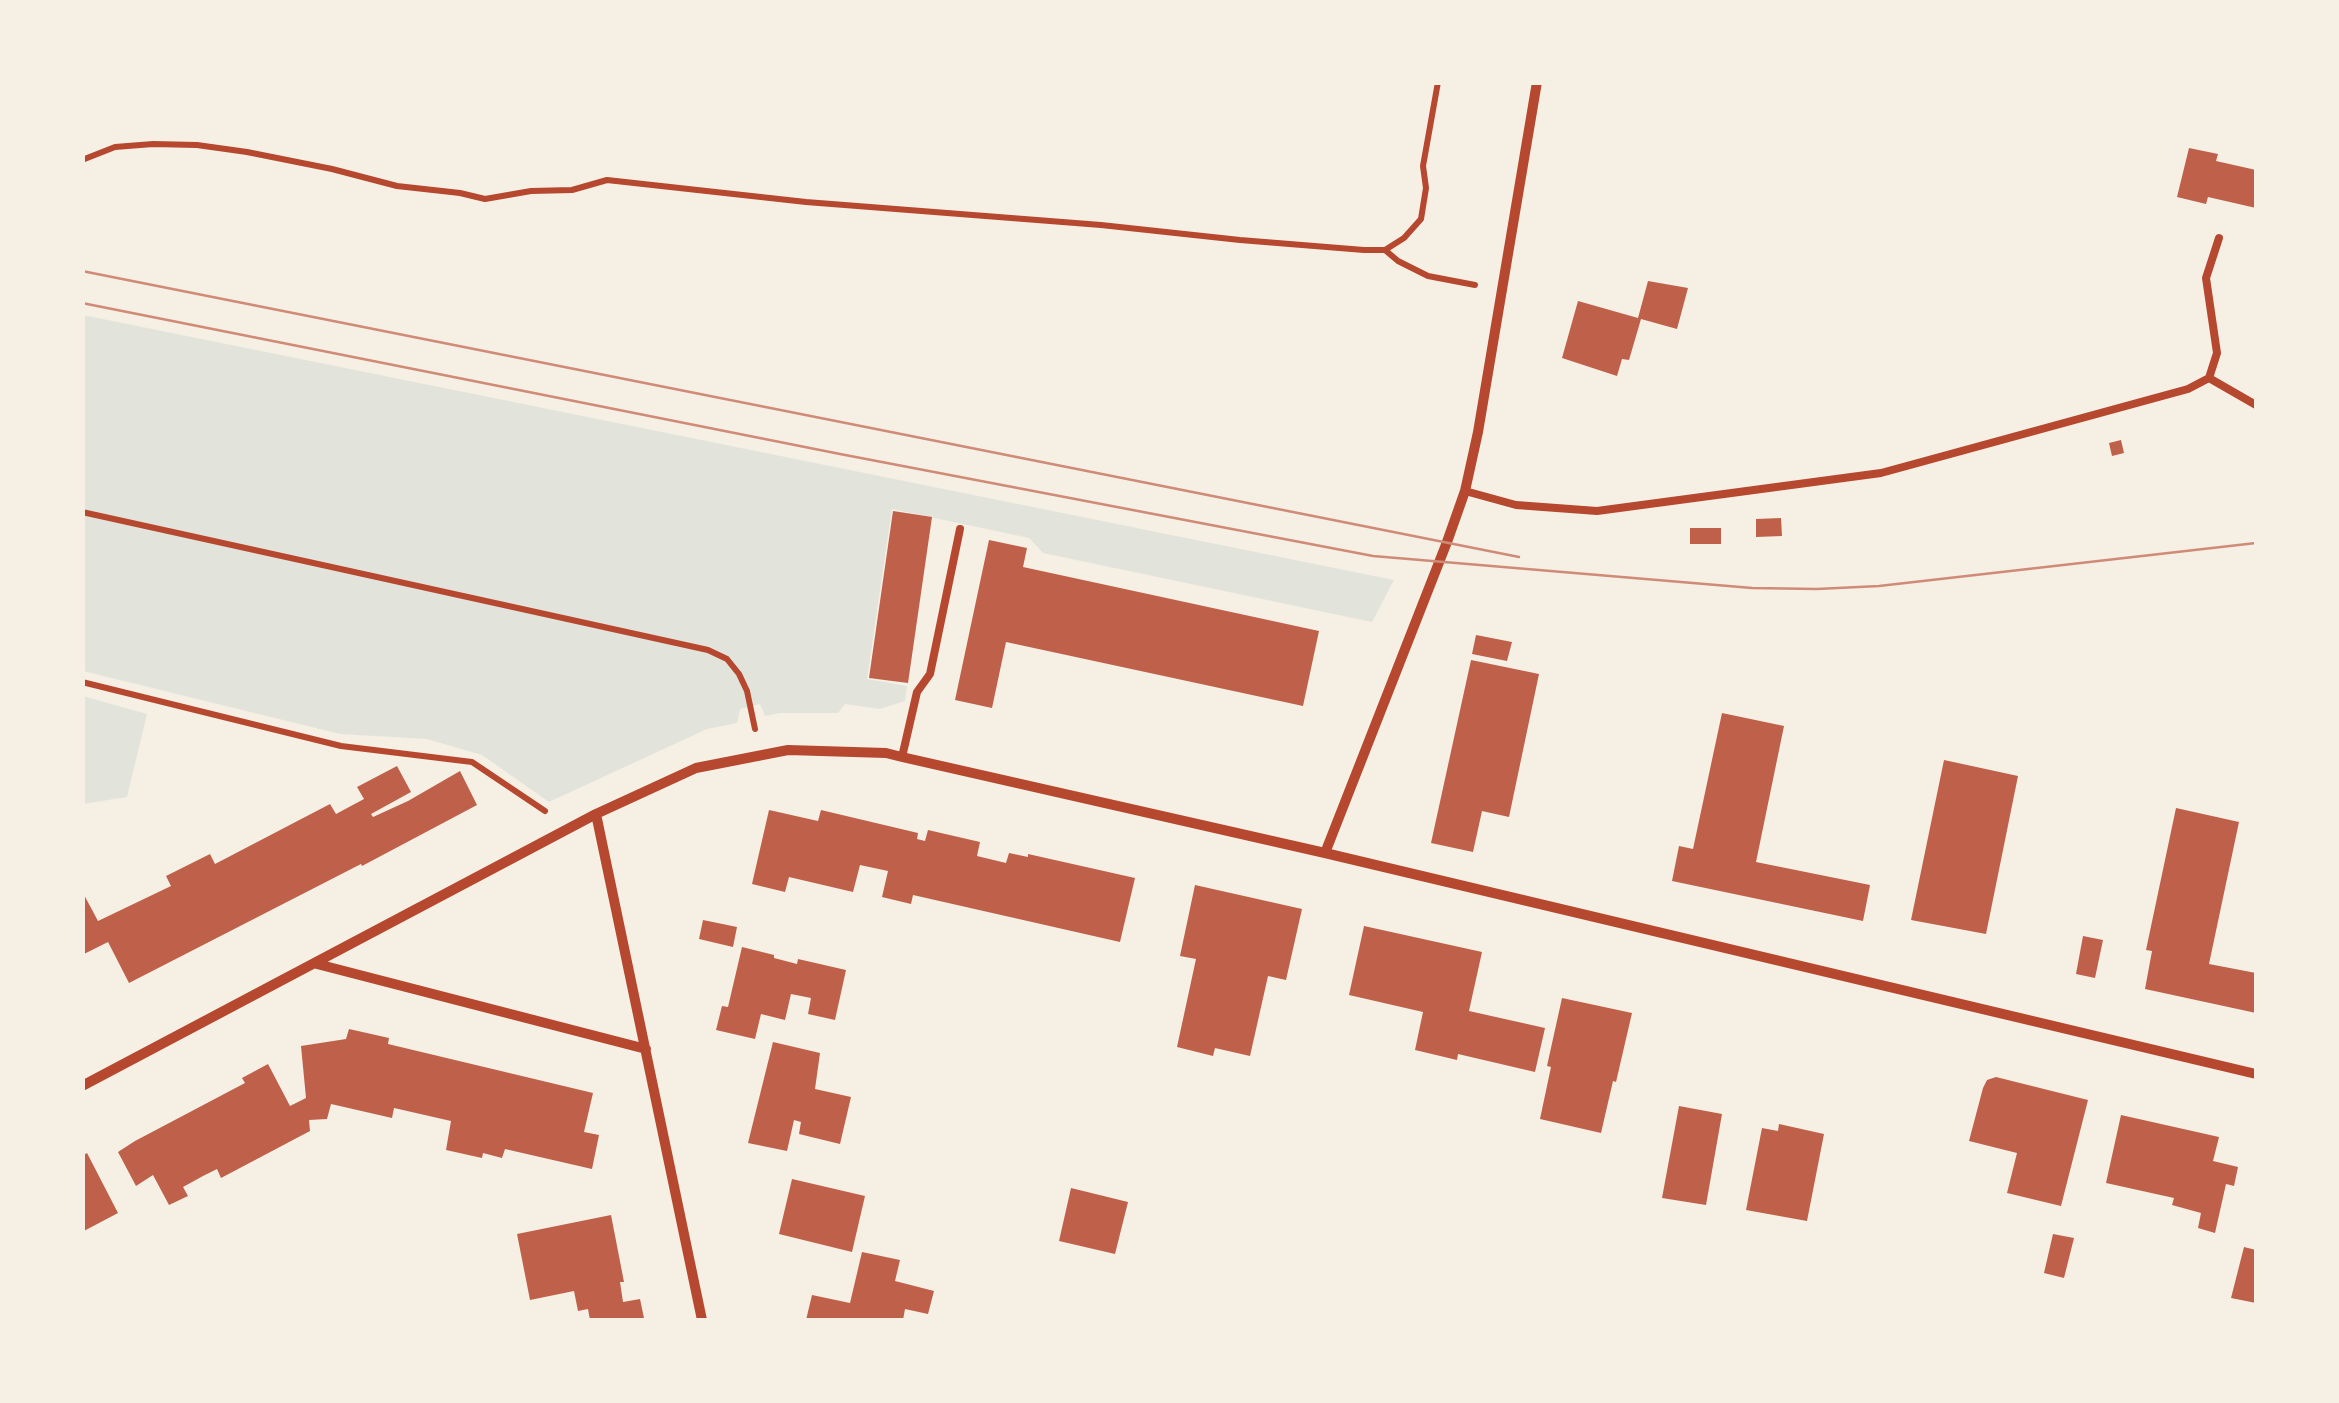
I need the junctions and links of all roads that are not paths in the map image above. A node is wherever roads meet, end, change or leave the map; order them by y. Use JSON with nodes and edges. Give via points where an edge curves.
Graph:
{"nodes":[{"id":1,"x":1536,"y":82,"type":"edge"},
{"id":2,"x":2219,"y":238,"type":"dead end"},
{"id":3,"x":2208,"y":378,"type":"junction"},
{"id":4,"x":2256,"y":405,"type":"edge"},
{"id":5,"x":1465,"y":491,"type":"junction"},
{"id":6,"x":960,"y":529,"type":"dead end"},
{"id":7,"x":902,"y":757,"type":"junction"},
{"id":8,"x":596,"y":814,"type":"junction"},
{"id":9,"x":1325,"y":852,"type":"junction"},
{"id":10,"x":316,"y":964,"type":"junction"},
{"id":11,"x":646,"y":1049,"type":"junction"},
{"id":12,"x":2256,"y":1074,"type":"edge"},
{"id":13,"x":82,"y":1086,"type":"edge"},
{"id":14,"x":702,"y":1320,"type":"edge"}],
"edges":[{"from":1,"to":5,"type":"street"},
{"from":2,"to":3,"type":"lane","via":[[2206,278],[2217,353]]},
{"from":3,"to":4,"type":"lane"},
{"from":3,"to":5,"type":"lane","via":[[1881,473],[1597,511],[1516,506]]},
{"from":5,"to":9,"type":"street"},
{"from":6,"to":7,"type":"lane","via":[[930,674],[917,692]]},
{"from":7,"to":8,"type":"street","via":[[788,750],[696,768]]},
{"from":7,"to":9,"type":"street"},
{"from":8,"to":10,"type":"street"},
{"from":8,"to":11,"type":"street"},
{"from":9,"to":12,"type":"street"},
{"from":10,"to":11,"type":"street"},
{"from":10,"to":13,"type":"street"},
{"from":11,"to":14,"type":"street"}]}
